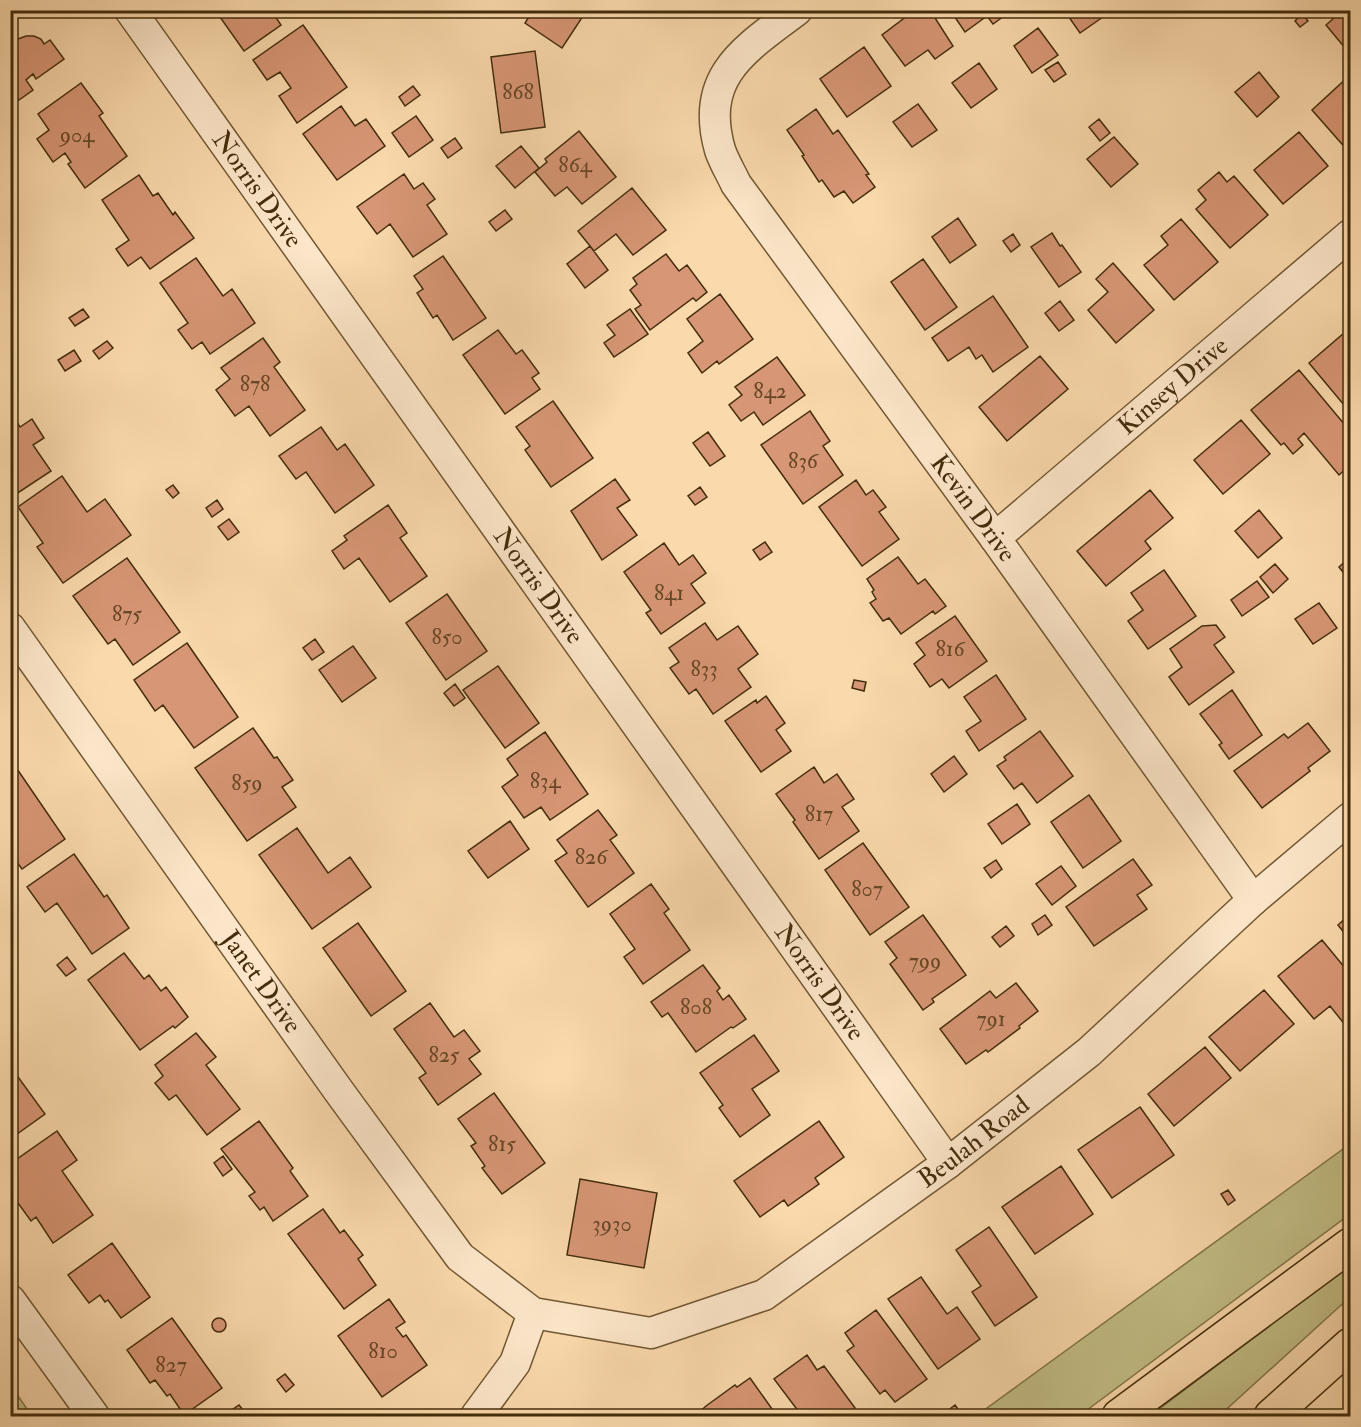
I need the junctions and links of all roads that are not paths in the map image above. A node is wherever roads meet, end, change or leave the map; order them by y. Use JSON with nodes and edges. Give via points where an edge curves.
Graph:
{"nodes":[{"id":1,"x":130,"y":10,"type":"edge"},
{"id":2,"x":797,"y":10,"type":"edge"},
{"id":3,"x":1350,"y":235,"type":"edge"},
{"id":4,"x":994,"y":538,"type":"junction"},
{"id":5,"x":10,"y":628,"type":"edge"},
{"id":6,"x":1350,"y":818,"type":"edge"},
{"id":7,"x":1253,"y":900,"type":"junction"},
{"id":8,"x":948,"y":1163,"type":"junction"},
{"id":9,"x":1350,"y":1245,"type":"edge"},
{"id":10,"x":10,"y":1300,"type":"edge"},
{"id":11,"x":533,"y":1313,"type":"junction"},
{"id":12,"x":1350,"y":1345,"type":"edge"},
{"id":13,"x":94,"y":1416,"type":"edge"},
{"id":14,"x":476,"y":1416,"type":"edge"},
{"id":15,"x":1119,"y":1416,"type":"edge"},
{"id":16,"x":1271,"y":1416,"type":"edge"}],
"edges":[{"from":1,"to":8,"type":"street","name":"Norris Drive"},
{"from":2,"to":4,"type":"street","name":"Kevin Drive","via":[[744,52],[722,78],[713,106],[720,151],[736,184]]},
{"from":3,"to":4,"type":"street","name":"Kinsey Drive"},
{"from":4,"to":7,"type":"street","name":"Kevin Drive"},
{"from":5,"to":11,"type":"street","name":"Janet Drive","via":[[459,1257]]},
{"from":6,"to":7,"type":"street","name":"Beulah Road"},
{"from":7,"to":8,"type":"street","name":"Beulah Road","via":[[1089,1052]]},
{"from":8,"to":11,"type":"street","name":"Beulah Road","via":[[764,1295],[651,1333]]},
{"from":9,"to":15,"type":"highway"},
{"from":10,"to":13,"type":"street"},
{"from":11,"to":14,"type":"street","via":[[515,1363]]},
{"from":12,"to":16,"type":"highway"}]}
